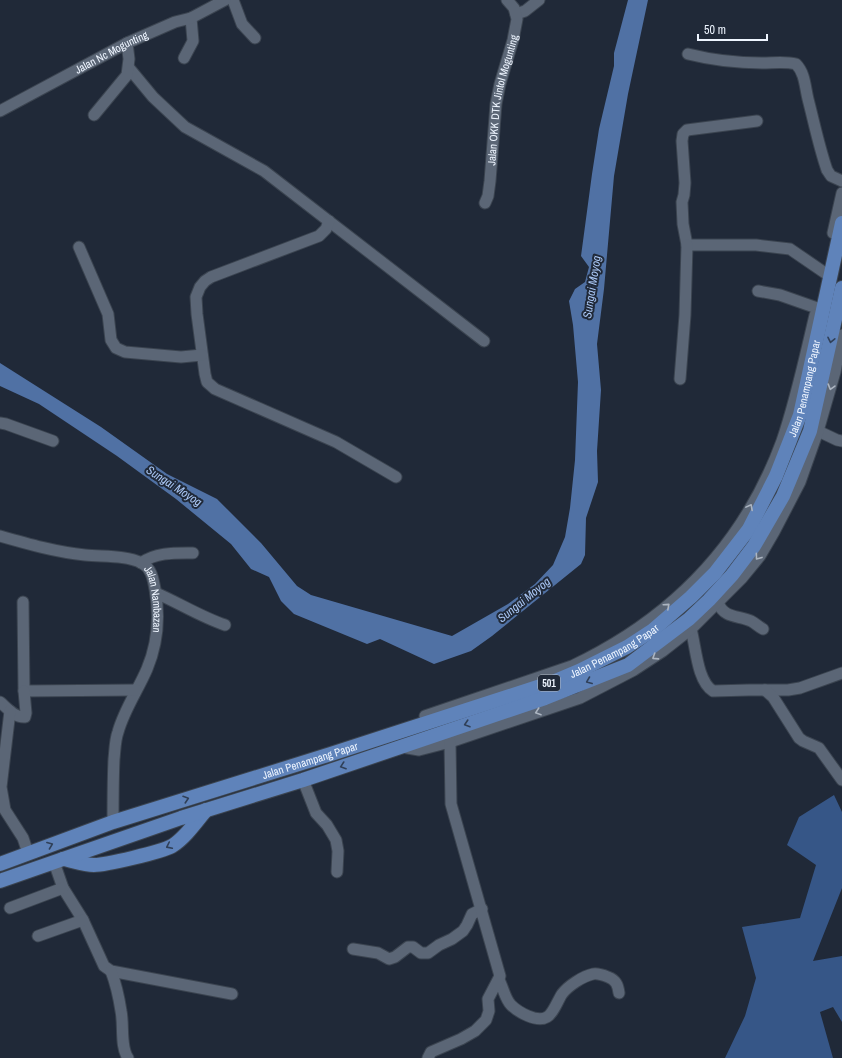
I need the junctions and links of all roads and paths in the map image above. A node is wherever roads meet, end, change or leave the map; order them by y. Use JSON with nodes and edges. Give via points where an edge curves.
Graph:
{"nodes":[{"id":1,"x":225,"y":0,"type":"edge"},
{"id":2,"x":233,"y":0,"type":"edge"},
{"id":3,"x":507,"y":0,"type":"edge"},
{"id":4,"x":539,"y":0,"type":"edge"},
{"id":5,"x":516,"y":14,"type":"junction"},
{"id":6,"x":191,"y":18,"type":"junction"},
{"id":7,"x":255,"y":38,"type":"dead end"},
{"id":8,"x":127,"y":43,"type":"junction"},
{"id":9,"x":688,"y":54,"type":"dead end"},
{"id":10,"x":184,"y":58,"type":"dead end"},
{"id":11,"x":129,"y":68,"type":"junction"},
{"id":12,"x":0,"y":111,"type":"edge"},
{"id":13,"x":94,"y":115,"type":"dead end"},
{"id":14,"x":757,"y":121,"type":"dead end"},
{"id":15,"x":842,"y":181,"type":"edge"},
{"id":16,"x":842,"y":193,"type":"edge"},
{"id":17,"x":485,"y":203,"type":"dead end"},
{"id":18,"x":329,"y":221,"type":"junction"},
{"id":19,"x":842,"y":223,"type":"edge"},
{"id":20,"x":687,"y":245,"type":"junction"},
{"id":21,"x":79,"y":247,"type":"dead end"},
{"id":22,"x":825,"y":273,"type":"junction"},
{"id":23,"x":842,"y":288,"type":"edge"},
{"id":24,"x":758,"y":291,"type":"dead end"},
{"id":25,"x":817,"y":308,"type":"junction"},
{"id":26,"x":842,"y":335,"type":"edge"},
{"id":27,"x":484,"y":341,"type":"dead end"},
{"id":28,"x":202,"y":355,"type":"junction"},
{"id":29,"x":680,"y":380,"type":"dead end"},
{"id":30,"x":0,"y":423,"type":"edge"},
{"id":31,"x":818,"y":431,"type":"junction"},
{"id":32,"x":842,"y":440,"type":"edge"},
{"id":33,"x":52,"y":441,"type":"dead end"},
{"id":34,"x":396,"y":477,"type":"dead end"},
{"id":35,"x":0,"y":536,"type":"edge"},
{"id":36,"x":193,"y":553,"type":"dead end"},
{"id":37,"x":141,"y":563,"type":"junction"},
{"id":38,"x":156,"y":593,"type":"junction"},
{"id":39,"x":23,"y":602,"type":"dead end"},
{"id":40,"x":718,"y":603,"type":"junction"},
{"id":41,"x":225,"y":625,"type":"dead end"},
{"id":42,"x":690,"y":629,"type":"junction"},
{"id":43,"x":762,"y":629,"type":"dead end"},
{"id":44,"x":842,"y":673,"type":"edge"},
{"id":45,"x":136,"y":690,"type":"junction"},
{"id":46,"x":765,"y":690,"type":"junction"},
{"id":47,"x":24,"y":691,"type":"junction"},
{"id":48,"x":0,"y":702,"type":"edge"},
{"id":49,"x":10,"y":711,"type":"junction"},
{"id":50,"x":450,"y":742,"type":"junction"},
{"id":51,"x":399,"y":747,"type":"junction"},
{"id":52,"x":273,"y":771,"type":"junction"},
{"id":53,"x":303,"y":780,"type":"junction"},
{"id":54,"x":842,"y":780,"type":"edge"},
{"id":55,"x":206,"y":810,"type":"junction"},
{"id":56,"x":132,"y":816,"type":"junction"},
{"id":57,"x":181,"y":818,"type":"junction"},
{"id":58,"x":113,"y":822,"type":"junction"},
{"id":59,"x":28,"y":853,"type":"junction"},
{"id":60,"x":58,"y":860,"type":"junction"},
{"id":61,"x":0,"y":864,"type":"edge"},
{"id":62,"x":337,"y":872,"type":"dead end"},
{"id":63,"x":0,"y":881,"type":"edge"},
{"id":64,"x":63,"y":888,"type":"junction"},
{"id":65,"x":10,"y":908,"type":"dead end"},
{"id":66,"x":482,"y":909,"type":"junction"},
{"id":67,"x":83,"y":920,"type":"junction"},
{"id":68,"x":38,"y":936,"type":"dead end"},
{"id":69,"x":353,"y":949,"type":"dead end"},
{"id":70,"x":112,"y":971,"type":"junction"},
{"id":71,"x":499,"y":980,"type":"junction"},
{"id":72,"x":619,"y":993,"type":"dead end"},
{"id":73,"x":232,"y":994,"type":"dead end"},
{"id":74,"x":128,"y":1058,"type":"edge"},
{"id":75,"x":428,"y":1058,"type":"edge"}],
"edges":[{"from":1,"to":6,"type":"street","name":"Jalan Nc Mogunting"},
{"from":2,"to":7,"type":"street","via":[[242,24]]},
{"from":3,"to":5,"type":"street"},
{"from":4,"to":5,"type":"street","via":[[525,11]]},
{"from":5,"to":17,"type":"street","name":"Jalan OKK DTK Jintol Mogunting","via":[[513,40],[496,104],[490,181]]},
{"from":6,"to":8,"type":"street","name":"Jalan Nc Mogunting","via":[[175,22]]},
{"from":6,"to":10,"type":"street","via":[[193,42]]},
{"from":8,"to":11,"type":"street"},
{"from":8,"to":12,"type":"street","name":"Jalan Nc Mogunting"},
{"from":9,"to":15,"type":"street","via":[[724,61],[796,64],[804,78],[824,160],[831,176]]},
{"from":11,"to":13,"type":"street","via":[[127,75]]},
{"from":11,"to":18,"type":"street","via":[[153,97],[185,127],[264,171]]},
{"from":14,"to":20,"type":"street","via":[[687,130],[683,134],[685,183],[682,202]]},
{"from":16,"to":22,"type":"street"},
{"from":18,"to":27,"type":"street"},
{"from":18,"to":28,"type":"street","via":[[319,236],[219,273],[205,281],[197,291],[196,297]]},
{"from":19,"to":52,"type":"main road","name":"Jalan Penampang Papar","number":"501","via":[[800,415],[791,440],[749,529],[715,573],[691,597],[653,630],[627,647],[553,682]]},
{"from":20,"to":22,"type":"street","via":[[756,245],[790,249]]},
{"from":20,"to":29,"type":"street"},
{"from":21,"to":28,"type":"street","via":[[108,314],[111,340],[116,348],[125,352],[181,357]]},
{"from":22,"to":25,"type":"street"},
{"from":23,"to":51,"type":"main road","name":"Jalan Penampang Papar","number":"501","one_way":true,"via":[[810,431],[783,496],[754,546],[709,600],[689,619],[628,665],[545,698]]},
{"from":24,"to":25,"type":"street","via":[[780,295]]},
{"from":52,"to":25,"type":"street","one_way":true,"via":[[284,761],[572,666],[634,632],[659,613],[709,567],[740,525],[764,481],[784,434]]},
{"from":26,"to":31,"type":"street","one_way":true,"via":[[835,372]]},
{"from":28,"to":34,"type":"street","via":[[207,382],[215,389],[336,442]]},
{"from":30,"to":33,"type":"street"},
{"from":31,"to":32,"type":"street"},
{"from":31,"to":40,"type":"street","one_way":true,"via":[[800,482],[774,532],[760,556]]},
{"from":35,"to":37,"type":"street","name":"Jalan Nambazan","via":[[46,548]]},
{"from":36,"to":37,"type":"street","via":[[155,556]]},
{"from":37,"to":38,"type":"street","name":"Jalan Nambazan","via":[[152,574]]},
{"from":38,"to":41,"type":"street","via":[[183,605],[207,620]]},
{"from":38,"to":45,"type":"street","name":"Jalan Nambazan","via":[[158,629],[154,650]]},
{"from":39,"to":47,"type":"street"},
{"from":40,"to":42,"type":"street"},
{"from":40,"to":43,"type":"street","via":[[720,609],[726,613],[752,622]]},
{"from":42,"to":46,"type":"street","via":[[700,673],[710,689]]},
{"from":42,"to":50,"type":"street","one_way":true,"via":[[663,651],[594,692]]},
{"from":44,"to":46,"type":"street","via":[[800,688]]},
{"from":45,"to":47,"type":"street"},
{"from":45,"to":58,"type":"street","name":"Jalan Nambazan","via":[[117,732],[112,785]]},
{"from":46,"to":54,"type":"street","via":[[773,697],[799,738],[819,748]]},
{"from":47,"to":49,"type":"street","via":[[25,716],[20,717]]},
{"from":48,"to":49,"type":"street"},
{"from":49,"to":59,"type":"street","via":[[1,788],[5,810],[23,838]]},
{"from":50,"to":51,"type":"street","via":[[419,750]]},
{"from":50,"to":66,"type":"street","via":[[451,804]]},
{"from":51,"to":53,"type":"main road","name":"Jalan Penampang Papar","number":"501","one_way":true},
{"from":56,"to":52,"type":"main road","name":"Jalan Penampang Papar","number":"501","one_way":true},
{"from":53,"to":55,"type":"main road","name":"Jalan Penampang Papar","number":"501"},
{"from":53,"to":62,"type":"street","via":[[316,813],[336,840]]},
{"from":55,"to":57,"type":"main road","name":"Jalan Penampang Papar","number":"501"},
{"from":55,"to":60,"type":"main road","one_way":true,"via":[[190,830],[171,846],[112,863],[93,865]]},
{"from":56,"to":57,"type":"main road","via":[[172,812]]},
{"from":56,"to":58,"type":"main road","name":"Jalan Penampang Papar","number":"501"},
{"from":57,"to":60,"type":"main road","name":"Jalan Penampang Papar","number":"501"},
{"from":59,"to":58,"type":"main road","name":"Jalan Penampang Papar","number":"501","one_way":true},
{"from":59,"to":61,"type":"main road","name":"Jalan Penampang Papar","number":"501"},
{"from":60,"to":63,"type":"main road","name":"Jalan Penampang Papar","number":"501"},
{"from":60,"to":64,"type":"street"},
{"from":64,"to":65,"type":"street"},
{"from":64,"to":67,"type":"street"},
{"from":66,"to":69,"type":"street","via":[[472,914],[463,931],[428,953],[408,947],[389,959],[378,953]]},
{"from":66,"to":71,"type":"street","via":[[500,971]]},
{"from":67,"to":68,"type":"street"},
{"from":67,"to":70,"type":"street","via":[[101,961]]},
{"from":70,"to":73,"type":"street"},
{"from":70,"to":74,"type":"street","via":[[122,1012],[124,1050]]},
{"from":71,"to":72,"type":"street","via":[[510,1004],[537,1019],[549,1016],[563,993],[582,979],[594,974],[602,974],[613,979],[618,985]]},
{"from":71,"to":75,"type":"street","via":[[488,999],[489,1011],[486,1020],[475,1031],[431,1052]]}]}
